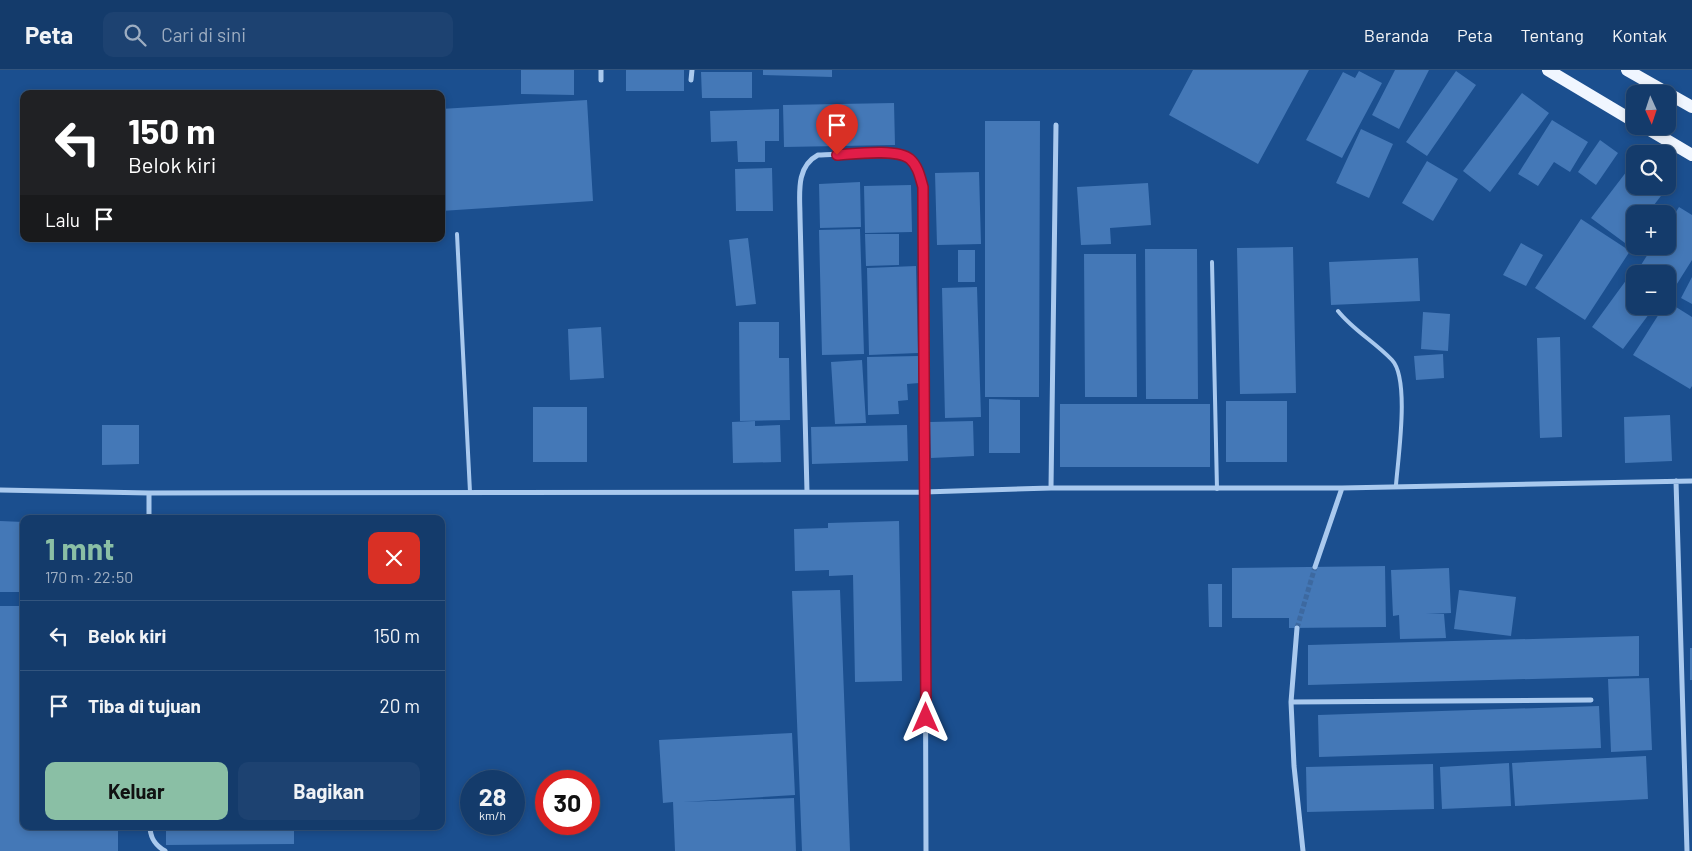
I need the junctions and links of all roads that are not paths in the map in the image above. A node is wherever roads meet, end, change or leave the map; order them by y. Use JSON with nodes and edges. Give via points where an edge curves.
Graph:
{"nodes":[{"id":1,"x":601,"y":70,"type":"edge"},
{"id":2,"x":692,"y":70,"type":"edge"},
{"id":3,"x":1548,"y":70,"type":"edge"},
{"id":4,"x":1627,"y":70,"type":"edge"},
{"id":5,"x":601,"y":80,"type":"dead end"},
{"id":6,"x":691,"y":80,"type":"dead end"},
{"id":7,"x":1650,"y":85,"type":"edge"},
{"id":8,"x":1676,"y":100,"type":"edge"},
{"id":9,"x":1692,"y":108,"type":"edge"},
{"id":10,"x":1626,"y":117,"type":"edge"},
{"id":11,"x":1056,"y":125,"type":"dead end"},
{"id":12,"x":1660,"y":135,"type":"edge"},
{"id":13,"x":1692,"y":155,"type":"edge"},
{"id":14,"x":457,"y":234,"type":"dead end"},
{"id":15,"x":1212,"y":262,"type":"dead end"},
{"id":16,"x":1338,"y":311,"type":"dead end"},
{"id":17,"x":1676,"y":481,"type":"junction"},
{"id":18,"x":1692,"y":481,"type":"edge"},
{"id":19,"x":1396,"y":486,"type":"junction"},
{"id":20,"x":1051,"y":488,"type":"junction"},
{"id":21,"x":1342,"y":488,"type":"junction"},
{"id":22,"x":1218,"y":489,"type":"junction"},
{"id":23,"x":0,"y":490,"type":"edge"},
{"id":24,"x":149,"y":492,"type":"junction"},
{"id":25,"x":470,"y":492,"type":"junction"},
{"id":26,"x":807,"y":492,"type":"junction"},
{"id":27,"x":924,"y":492,"type":"junction"},
{"id":28,"x":149,"y":515,"type":"edge"},
{"id":29,"x":1314,"y":567,"type":"tunnel mouth"},
{"id":30,"x":1296,"y":628,"type":"tunnel mouth"},
{"id":31,"x":1591,"y":700,"type":"dead end"},
{"id":32,"x":1292,"y":702,"type":"junction"},
{"id":33,"x":150,"y":830,"type":"edge"},
{"id":34,"x":165,"y":851,"type":"edge"},
{"id":35,"x":926,"y":851,"type":"edge"},
{"id":36,"x":1303,"y":851,"type":"edge"},
{"id":37,"x":1688,"y":851,"type":"edge"}],
"edges":[{"from":1,"to":5,"type":"street"},
{"from":2,"to":6,"type":"street"},
{"from":3,"to":10,"type":"main road"},
{"from":4,"to":7,"type":"main road"},
{"from":8,"to":9,"type":"main road"},
{"from":11,"to":20,"type":"street"},
{"from":12,"to":13,"type":"main road"},
{"from":14,"to":25,"type":"lane"},
{"from":15,"to":22,"type":"lane"},
{"from":16,"to":19,"type":"lane","via":[[1348,324],[1372,340],[1394,362],[1402,393]]},
{"from":17,"to":18,"type":"street"},
{"from":17,"to":19,"type":"street"},
{"from":17,"to":37,"type":"street"},
{"from":19,"to":21,"type":"street"},
{"from":20,"to":22,"type":"street"},
{"from":20,"to":27,"type":"street"},
{"from":21,"to":22,"type":"street"},
{"from":21,"to":29,"type":"street"},
{"from":23,"to":24,"type":"street"},
{"from":24,"to":25,"type":"street"},
{"from":24,"to":28,"type":"street"},
{"from":25,"to":26,"type":"street"},
{"from":26,"to":27,"type":"street"},
{"from":26,"to":27,"type":"street","via":[[800,217],[802,173],[808,161],[818,155],[894,153],[909,158],[918,169],[923,187]]},
{"from":27,"to":35,"type":"street"},
{"from":30,"to":32,"type":"street"},
{"from":31,"to":32,"type":"street"},
{"from":32,"to":36,"type":"street","via":[[1294,766]]},
{"from":33,"to":34,"type":"street","via":[[157,847]]}]}
